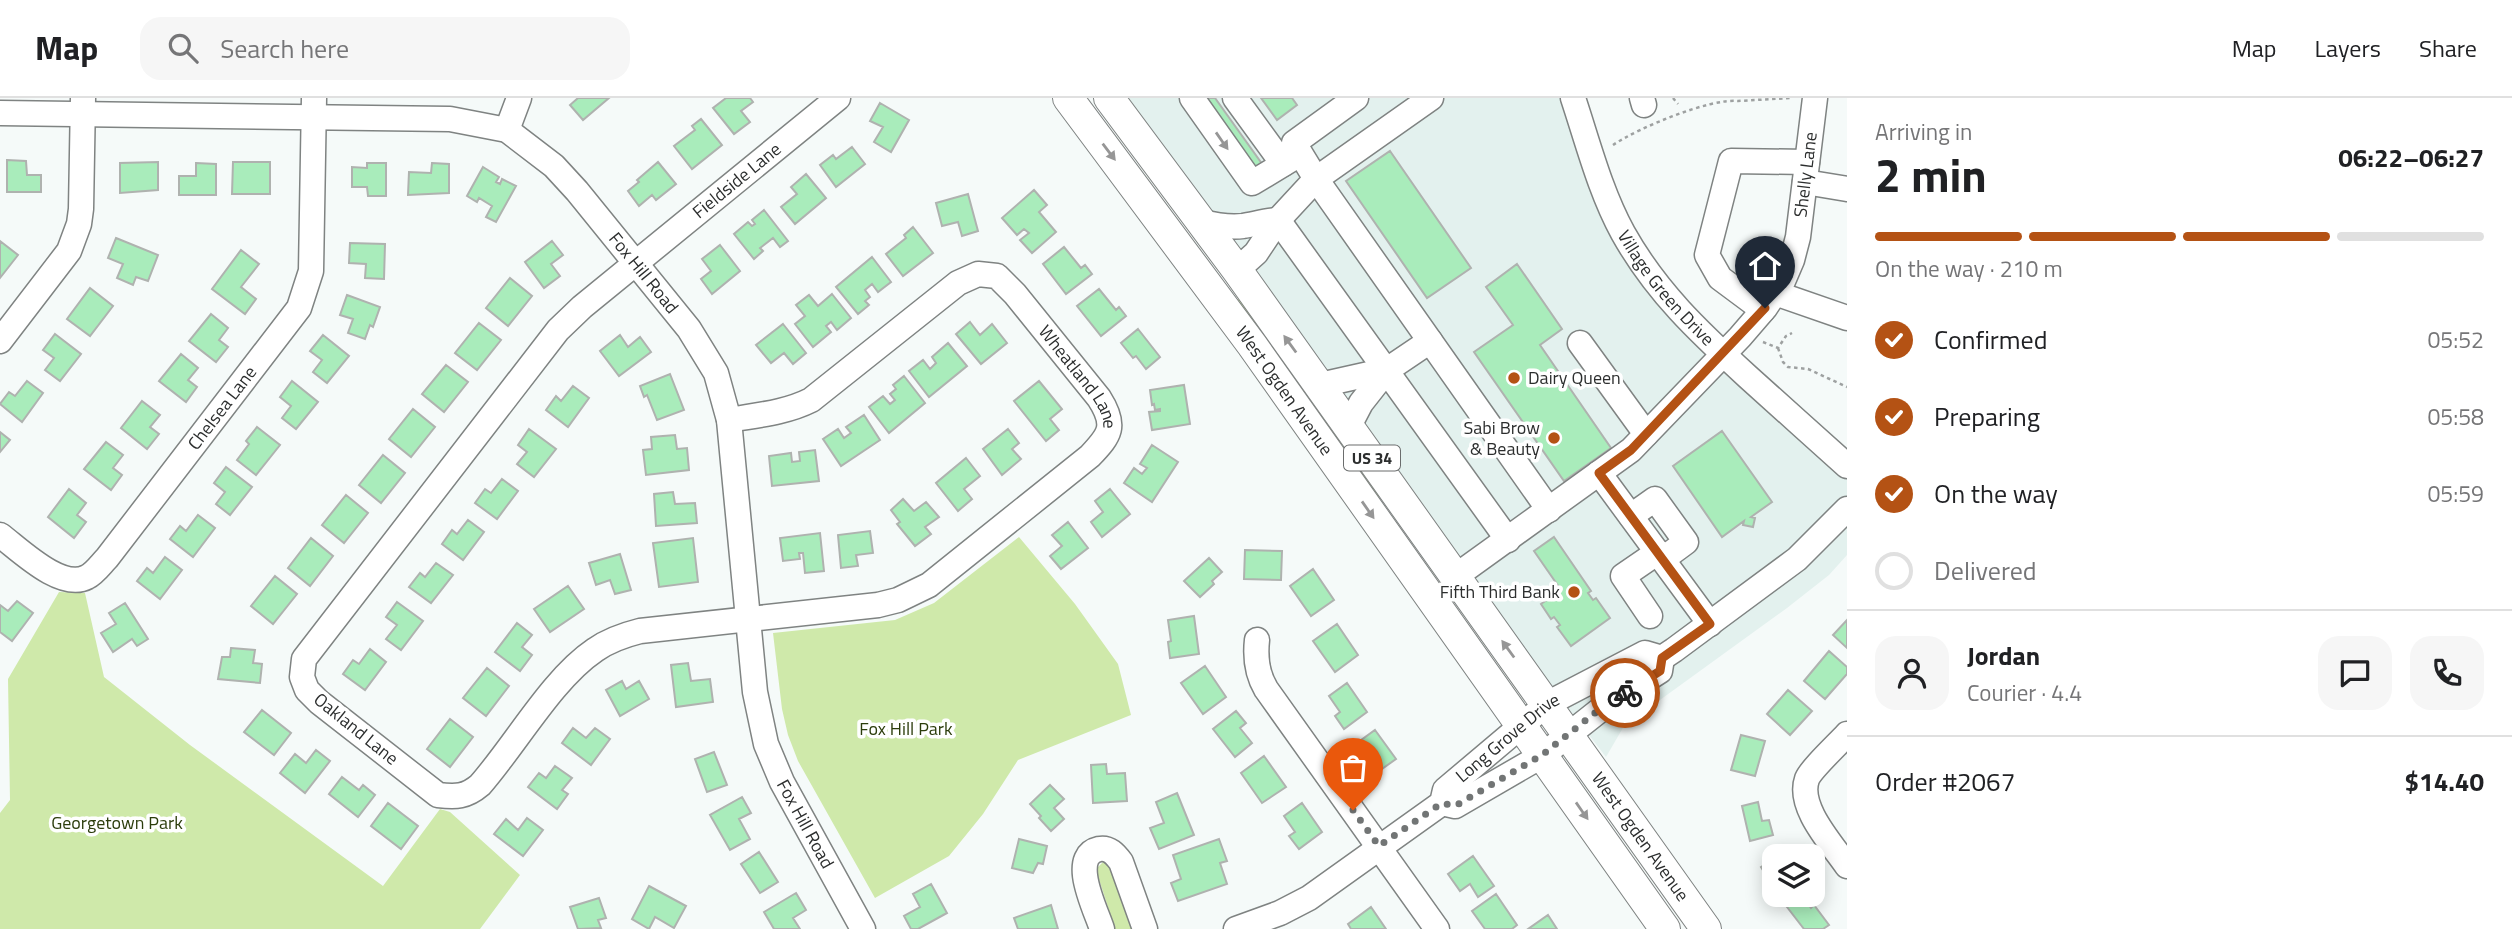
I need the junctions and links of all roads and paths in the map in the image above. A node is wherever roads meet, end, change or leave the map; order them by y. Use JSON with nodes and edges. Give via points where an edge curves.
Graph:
{"nodes":[{"id":1,"x":519,"y":98,"type":"edge"},
{"id":2,"x":838,"y":98,"type":"edge"},
{"id":3,"x":1068,"y":98,"type":"edge"},
{"id":4,"x":1109,"y":98,"type":"edge"},
{"id":5,"x":1192,"y":98,"type":"edge"},
{"id":6,"x":1235,"y":98,"type":"edge"},
{"id":7,"x":1431,"y":98,"type":"edge"},
{"id":8,"x":1573,"y":98,"type":"edge"},
{"id":9,"x":1673,"y":98,"type":"edge"},
{"id":10,"x":1815,"y":98,"type":"edge"},
{"id":11,"x":1791,"y":99,"type":"edge"},
{"id":12,"x":1346,"y":101,"type":"edge"},
{"id":13,"x":1678,"y":104,"type":"dead end"},
{"id":14,"x":83,"y":106,"type":"edge"},
{"id":15,"x":314,"y":107,"type":"edge"},
{"id":16,"x":0,"y":113,"type":"edge"},
{"id":17,"x":507,"y":130,"type":"junction"},
{"id":18,"x":1614,"y":145,"type":"dead end"},
{"id":19,"x":1292,"y":159,"type":"junction"},
{"id":20,"x":1806,"y":172,"type":"junction"},
{"id":21,"x":1316,"y":178,"type":"junction"},
{"id":22,"x":1847,"y":189,"type":"edge"},
{"id":23,"x":1278,"y":220,"type":"junction"},
{"id":24,"x":1201,"y":222,"type":"junction"},
{"id":25,"x":636,"y":264,"type":"junction"},
{"id":26,"x":1237,"y":270,"type":"junction"},
{"id":27,"x":1203,"y":280,"type":"junction"},
{"id":28,"x":1769,"y":302,"type":"junction"},
{"id":29,"x":1847,"y":318,"type":"edge"},
{"id":30,"x":1792,"y":332,"type":"dead end"},
{"id":31,"x":1755,"y":337,"type":"dead end"},
{"id":32,"x":0,"y":341,"type":"edge"},
{"id":33,"x":1430,"y":341,"type":"junction"},
{"id":34,"x":1580,"y":343,"type":"dead end"},
{"id":35,"x":1779,"y":348,"type":"junction"},
{"id":36,"x":1723,"y":354,"type":"junction"},
{"id":37,"x":1387,"y":370,"type":"junction"},
{"id":38,"x":1320,"y":385,"type":"junction"},
{"id":39,"x":1847,"y":387,"type":"edge"},
{"id":40,"x":729,"y":420,"type":"junction"},
{"id":41,"x":1349,"y":426,"type":"junction"},
{"id":42,"x":1646,"y":433,"type":"junction"},
{"id":43,"x":1847,"y":466,"type":"edge"},
{"id":44,"x":1599,"y":473,"type":"junction"},
{"id":45,"x":1847,"y":509,"type":"edge"},
{"id":46,"x":1549,"y":510,"type":"junction"},
{"id":47,"x":0,"y":535,"type":"edge"},
{"id":48,"x":1508,"y":540,"type":"junction"},
{"id":49,"x":1660,"y":556,"type":"junction"},
{"id":50,"x":1456,"y":576,"type":"junction"},
{"id":51,"x":1650,"y":616,"type":"dead end"},
{"id":52,"x":747,"y":618,"type":"junction"},
{"id":53,"x":1710,"y":624,"type":"junction"},
{"id":54,"x":1257,"y":640,"type":"dead end"},
{"id":55,"x":1662,"y":658,"type":"junction"},
{"id":56,"x":1547,"y":704,"type":"junction"},
{"id":57,"x":1522,"y":725,"type":"junction"},
{"id":58,"x":1847,"y":734,"type":"edge"},
{"id":59,"x":1569,"y":736,"type":"junction"},
{"id":60,"x":1542,"y":755,"type":"junction"},
{"id":61,"x":1442,"y":803,"type":"junction"},
{"id":62,"x":1379,"y":846,"type":"junction"},
{"id":63,"x":1847,"y":866,"type":"edge"},
{"id":64,"x":863,"y":929,"type":"edge"},
{"id":65,"x":1102,"y":929,"type":"edge"},
{"id":66,"x":1145,"y":929,"type":"edge"},
{"id":67,"x":1236,"y":929,"type":"edge"},
{"id":68,"x":1437,"y":929,"type":"edge"},
{"id":69,"x":1665,"y":929,"type":"edge"},
{"id":70,"x":1706,"y":929,"type":"edge"}],
"edges":[{"from":1,"to":17,"type":"street"},
{"from":2,"to":25,"type":"street","name":"Fieldside Lane"},
{"from":3,"to":27,"type":"main road","name":"West Ogden Avenue","number":"US 34","one_way":true},
{"from":4,"to":24,"type":"main road","name":"West Ogden Avenue","number":"US 34"},
{"from":5,"to":19,"type":"street","one_way":true,"via":[[1252,183]]},
{"from":6,"to":19,"type":"street"},
{"from":7,"to":21,"type":"street"},
{"from":8,"to":36,"type":"street","name":"Village Green Drive","via":[[1606,196],[1634,252],[1664,295]]},
{"from":9,"to":13,"type":"path"},
{"from":10,"to":20,"type":"street","name":"Shelly Lane"},
{"from":11,"to":18,"type":"path","via":[[1730,98],[1696,106]]},
{"from":12,"to":19,"type":"street","via":[[1294,143]]},
{"from":14,"to":15,"type":"street","name":"Fox Hill Road"},
{"from":14,"to":16,"type":"street","name":"Fox Hill Road"},
{"from":14,"to":32,"type":"street","via":[[81,209],[69,251]]},
{"from":15,"to":17,"type":"street","name":"Fox Hill Road","via":[[450,118]]},
{"from":15,"to":47,"type":"street","name":"Chelsea Lane","via":[[311,271],[299,308],[107,558],[86,578],[54,575]]},
{"from":17,"to":25,"type":"street","name":"Fox Hill Road","via":[[554,166]]},
{"from":19,"to":21,"type":"street"},
{"from":20,"to":22,"type":"street"},
{"from":20,"to":28,"type":"street","name":"Shelly Lane","via":[[1792,260]]},
{"from":20,"to":28,"type":"street","via":[[1731,162],[1707,255],[1720,278]]},
{"from":21,"to":23,"type":"street"},
{"from":21,"to":33,"type":"street"},
{"from":23,"to":24,"type":"street","via":[[1227,227]]},
{"from":23,"to":26,"type":"street","via":[[1256,253]]},
{"from":23,"to":37,"type":"street"},
{"from":24,"to":26,"type":"main road","name":"West Ogden Avenue","number":"US 34"},
{"from":25,"to":40,"type":"street","name":"Fox Hill Road","via":[[705,351]]},
{"from":25,"to":52,"type":"street","name":"Oakland Lane","via":[[582,307],[544,347],[304,659],[302,677],[307,690],[328,710],[438,795],[457,797],[480,785],[564,678],[597,649],[640,631]]},
{"from":26,"to":27,"type":"main road"},
{"from":38,"to":26,"type":"main road","name":"West Ogden Avenue","number":"US 34","one_way":true},
{"from":27,"to":57,"type":"main road","name":"West Ogden Avenue","number":"US 34","one_way":true},
{"from":28,"to":29,"type":"street"},
{"from":28,"to":36,"type":"street","name":"Shelly Lane"},
{"from":30,"to":35,"type":"path"},
{"from":31,"to":35,"type":"path"},
{"from":33,"to":37,"type":"street"},
{"from":33,"to":46,"type":"street"},
{"from":34,"to":42,"type":"street"},
{"from":35,"to":39,"type":"path","via":[[1788,367],[1808,369]]},
{"from":36,"to":42,"type":"street","name":"Shelly Lane"},
{"from":36,"to":43,"type":"street","name":"Village Green Drive"},
{"from":37,"to":38,"type":"street"},
{"from":37,"to":41,"type":"street"},
{"from":37,"to":48,"type":"street"},
{"from":38,"to":41,"type":"main road","name":"West Ogden Avenue","number":"US 34"},
{"from":40,"to":52,"type":"street","name":"Fox Hill Road"},
{"from":40,"to":52,"type":"street","name":"Wheatland Lane","via":[[775,413],[811,400],[958,283],[978,274],[997,276],[1015,294],[1099,398],[1109,421],[1107,438],[1090,456],[915,593],[878,605]]},
{"from":41,"to":50,"type":"main road","name":"West Ogden Avenue","number":"US 34"},
{"from":42,"to":44,"type":"street","name":"Shelly Lane"},
{"from":44,"to":46,"type":"street","name":"Shelly Lane"},
{"from":44,"to":49,"type":"street"},
{"from":45,"to":53,"type":"street","name":"Long Grove Drive","via":[[1797,559]]},
{"from":46,"to":48,"type":"street","name":"Shelly Lane"},
{"from":48,"to":50,"type":"street","name":"Shelly Lane"},
{"from":49,"to":51,"type":"street","via":[[1623,576]]},
{"from":49,"to":53,"type":"street"},
{"from":56,"to":50,"type":"main road","name":"West Ogden Avenue","number":"US 34","one_way":true},
{"from":52,"to":64,"type":"street","name":"Fox Hill Road","via":[[758,712],[771,756]]},
{"from":53,"to":55,"type":"street","name":"Long Grove Drive"},
{"from":54,"to":62,"type":"street","via":[[1262,682]]},
{"from":55,"to":56,"type":"street","name":"Long Grove Drive","via":[[1645,653]]},
{"from":55,"to":59,"type":"street","name":"Long Grove Drive","via":[[1660,671],[1605,705]]},
{"from":56,"to":57,"type":"street","name":"Long Grove Drive"},
{"from":56,"to":59,"type":"main road","name":"West Ogden Avenue","number":"US 34"},
{"from":57,"to":60,"type":"main road","name":"West Ogden Avenue","number":"US 34"},
{"from":57,"to":61,"type":"street","name":"Long Grove Drive","via":[[1445,790]]},
{"from":58,"to":63,"type":"street","via":[[1807,778],[1805,797]]},
{"from":59,"to":60,"type":"street","name":"Long Grove Drive"},
{"from":59,"to":70,"type":"main road","name":"West Ogden Avenue","number":"US 34"},
{"from":60,"to":61,"type":"street","name":"Long Grove Drive","via":[[1455,806]]},
{"from":60,"to":69,"type":"main road","name":"West Ogden Avenue","number":"US 34","one_way":true},
{"from":61,"to":62,"type":"street","name":"Long Grove Drive"},
{"from":62,"to":67,"type":"street","name":"Long Grove Drive","via":[[1309,898]]},
{"from":62,"to":68,"type":"street"},
{"from":65,"to":66,"type":"street","via":[[1083,863],[1096,849],[1106,848],[1121,862]]}]}
